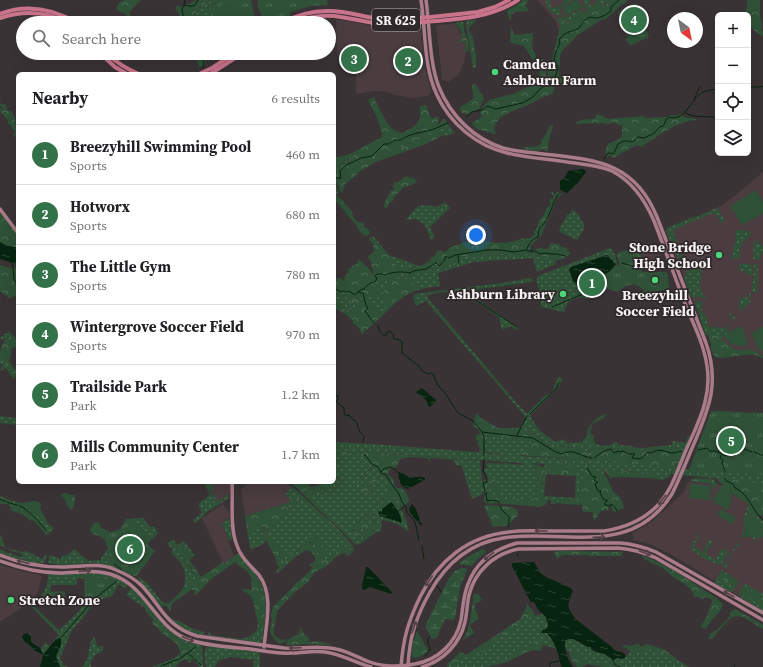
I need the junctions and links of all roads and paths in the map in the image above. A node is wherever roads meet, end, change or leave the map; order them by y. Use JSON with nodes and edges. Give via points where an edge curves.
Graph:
{"nodes":[{"id":1,"x":421,"y":0,"type":"edge"},
{"id":2,"x":426,"y":0,"type":"edge"},
{"id":3,"x":509,"y":0,"type":"edge"},
{"id":4,"x":518,"y":0,"type":"edge"},
{"id":5,"x":0,"y":14,"type":"edge"},
{"id":6,"x":53,"y":16,"type":"edge"},
{"id":7,"x":63,"y":16,"type":"edge"},
{"id":8,"x":299,"y":16,"type":"edge"},
{"id":9,"x":336,"y":17,"type":"edge"},
{"id":10,"x":0,"y":18,"type":"edge"},
{"id":11,"x":426,"y":19,"type":"junction"},
{"id":12,"x":108,"y":60,"type":"edge"},
{"id":13,"x":115,"y":60,"type":"edge"},
{"id":14,"x":224,"y":60,"type":"edge"},
{"id":15,"x":232,"y":60,"type":"edge"},
{"id":16,"x":124,"y":72,"type":"edge"},
{"id":17,"x":135,"y":72,"type":"edge"},
{"id":18,"x":203,"y":72,"type":"edge"},
{"id":19,"x":213,"y":72,"type":"edge"},
{"id":20,"x":0,"y":209,"type":"edge"},
{"id":21,"x":16,"y":230,"type":"edge"},
{"id":22,"x":232,"y":484,"type":"edge"},
{"id":23,"x":0,"y":555,"type":"edge"},
{"id":24,"x":0,"y":561,"type":"edge"},
{"id":25,"x":763,"y":613,"type":"edge"},
{"id":26,"x":763,"y":620,"type":"edge"},
{"id":27,"x":264,"y":646,"type":"junction"},
{"id":28,"x":263,"y":651,"type":"junction"},
{"id":29,"x":401,"y":666,"type":"edge"},
{"id":30,"x":408,"y":666,"type":"edge"},
{"id":31,"x":371,"y":667,"type":"edge"},
{"id":32,"x":422,"y":667,"type":"edge"}],
"edges":[{"from":1,"to":11,"type":"main road"},
{"from":2,"to":11,"type":"main road"},
{"from":3,"to":11,"type":"main road","number":"SR 625","via":[[478,12]]},
{"from":4,"to":11,"type":"main road","number":"SR 625","via":[[483,15]]},
{"from":5,"to":7,"type":"main road","via":[[18,9],[38,9]]},
{"from":6,"to":10,"type":"main road","via":[[35,12]]},
{"from":8,"to":11,"type":"main road","number":"SR 625","via":[[341,12],[388,20]]},
{"from":9,"to":11,"type":"main road","number":"SR 625","via":[[384,24]]},
{"from":11,"to":29,"type":"main road","one_way":true,"via":[[430,74],[437,97],[454,120],[471,136],[508,154],[601,167],[620,176],[638,192],[652,216],[702,345],[708,386],[699,421],[673,483],[657,506],[638,520],[613,530],[510,532],[485,537],[462,548],[442,564],[426,587],[408,623]]},
{"from":30,"to":11,"type":"main road","one_way":true,"via":[[412,632],[426,599],[446,568],[468,551],[486,542],[510,537],[597,537],[618,534],[641,525],[659,511],[676,486],[704,419],[710,401],[712,382],[706,343],[655,210],[644,192],[626,175],[602,163],[504,148],[485,140],[469,129],[445,101],[438,85]]},
{"from":12,"to":16,"type":"main road"},
{"from":13,"to":17,"type":"main road"},
{"from":14,"to":18,"type":"main road"},
{"from":15,"to":19,"type":"main road"},
{"from":20,"to":21,"type":"main road"},
{"from":22,"to":27,"type":"main road","via":[[236,541],[241,554],[263,581],[268,596]]},
{"from":27,"to":23,"type":"main road","one_way":true,"via":[[205,638],[186,632],[167,618],[145,589],[124,573],[114,569],[95,565],[46,566]]},
{"from":24,"to":28,"type":"main road","one_way":true,"via":[[46,572],[96,571],[110,574],[125,580],[138,590],[160,619],[180,635],[204,644]]},
{"from":25,"to":30,"type":"main road","one_way":true,"via":[[643,547],[620,543],[517,543],[495,551],[475,569],[467,585],[458,629],[449,645],[430,659]]},
{"from":32,"to":26,"type":"main road","one_way":true,"via":[[443,656],[458,640],[472,585],[483,568],[497,557],[518,549],[618,548],[642,552]]},
{"from":27,"to":28,"type":"main road"},
{"from":29,"to":27,"type":"main road","one_way":true,"via":[[369,662],[338,649]]},
{"from":28,"to":31,"type":"main road","via":[[325,652],[344,656]]},
{"from":29,"to":30,"type":"main road"}]}
